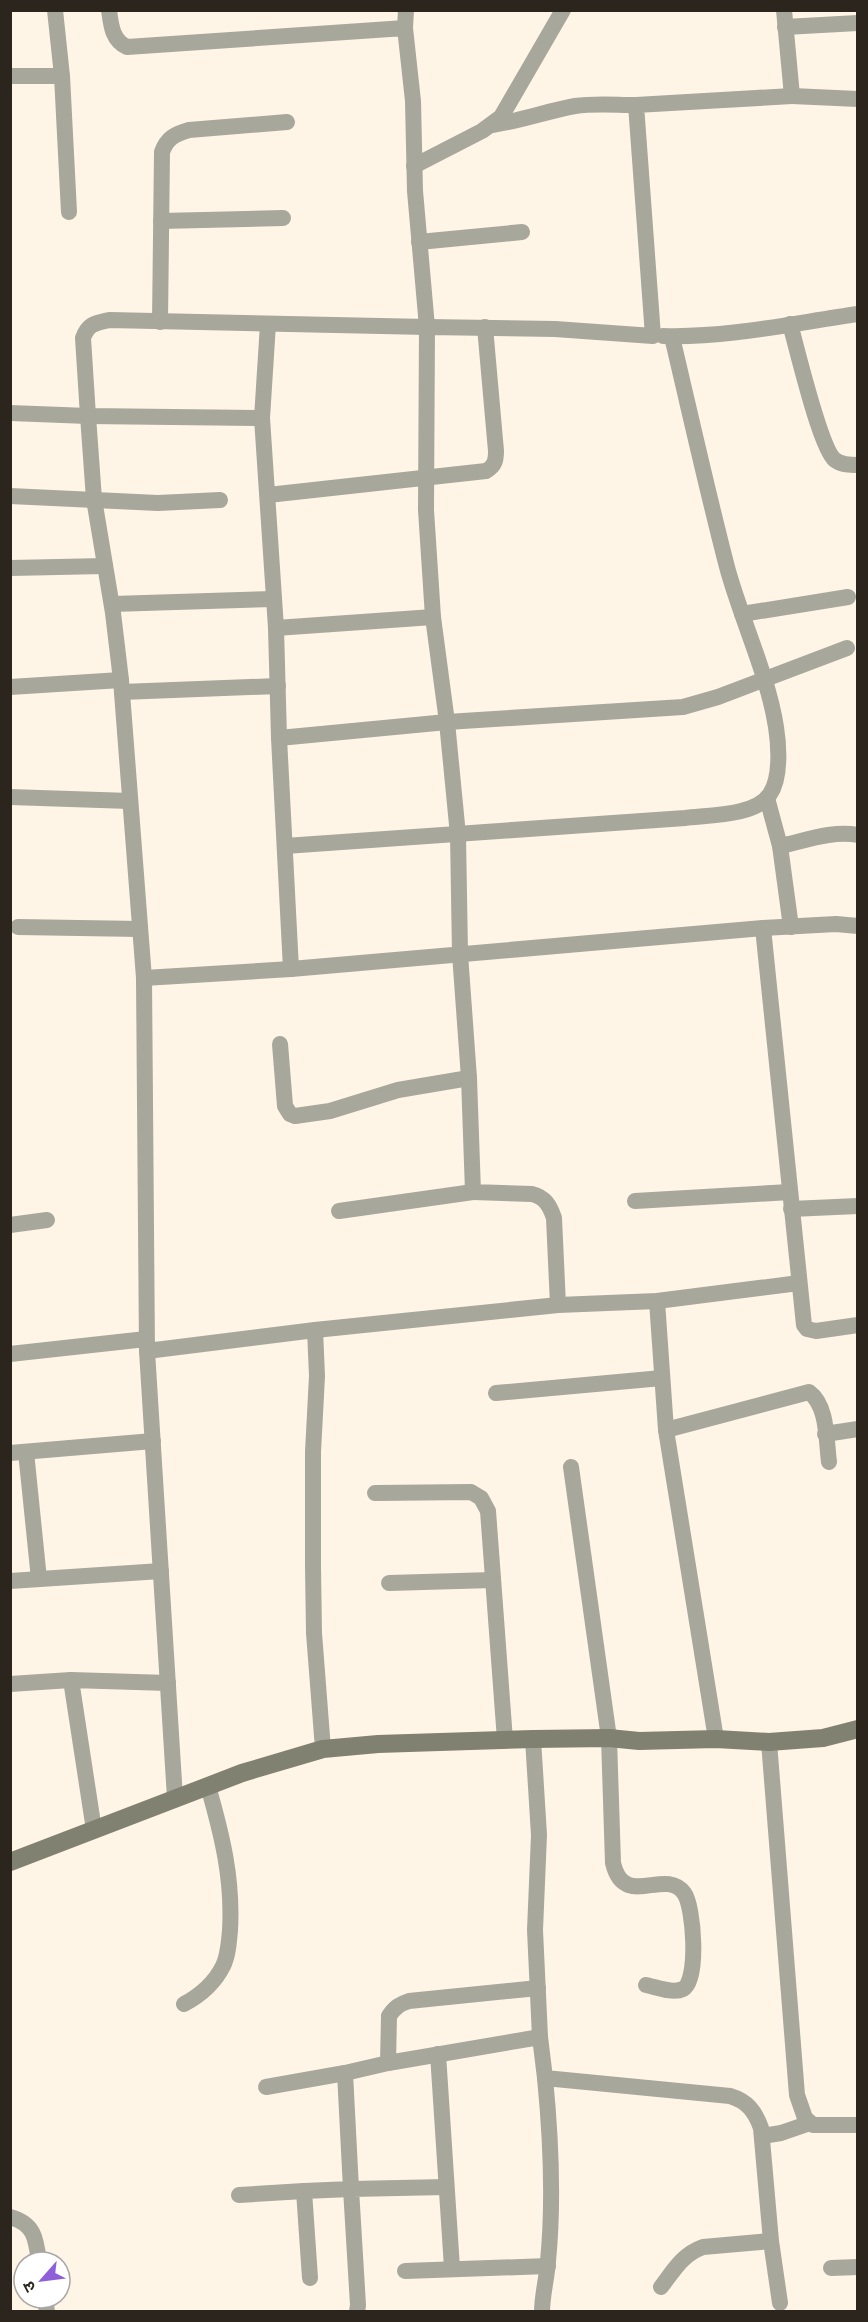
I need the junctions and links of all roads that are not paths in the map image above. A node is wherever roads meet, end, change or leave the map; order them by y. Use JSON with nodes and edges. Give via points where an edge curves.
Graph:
{"nodes":[{"id":1,"x":55,"y":10,"type":"edge"},
{"id":2,"x":109,"y":10,"type":"edge"},
{"id":3,"x":406,"y":10,"type":"edge"},
{"id":4,"x":563,"y":10,"type":"edge"},
{"id":5,"x":784,"y":19,"type":"edge"},
{"id":6,"x":858,"y":23,"type":"edge"},
{"id":7,"x":405,"y":28,"type":"junction"},
{"id":8,"x":62,"y":75,"type":"junction"},
{"id":9,"x":10,"y":76,"type":"edge"},
{"id":10,"x":792,"y":96,"type":"junction"},
{"id":11,"x":858,"y":99,"type":"edge"},
{"id":12,"x":636,"y":105,"type":"junction"},
{"id":13,"x":287,"y":122,"type":"dead end"},
{"id":14,"x":492,"y":125,"type":"junction"},
{"id":15,"x":414,"y":166,"type":"junction"},
{"id":16,"x":69,"y":212,"type":"dead end"},
{"id":17,"x":283,"y":218,"type":"dead end"},
{"id":18,"x":161,"y":221,"type":"junction"},
{"id":19,"x":522,"y":232,"type":"dead end"},
{"id":20,"x":419,"y":242,"type":"junction"},
{"id":21,"x":858,"y":314,"type":"edge"},
{"id":22,"x":160,"y":322,"type":"junction"},
{"id":23,"x":268,"y":324,"type":"junction"},
{"id":24,"x":790,"y":324,"type":"junction"},
{"id":25,"x":426,"y":327,"type":"junction"},
{"id":26,"x":485,"y":327,"type":"junction"},
{"id":27,"x":653,"y":336,"type":"junction"},
{"id":28,"x":672,"y":337,"type":"junction"},
{"id":29,"x":10,"y":413,"type":"edge"},
{"id":30,"x":88,"y":416,"type":"junction"},
{"id":31,"x":262,"y":418,"type":"junction"},
{"id":32,"x":858,"y":465,"type":"edge"},
{"id":33,"x":426,"y":479,"type":"junction"},
{"id":34,"x":268,"y":495,"type":"junction"},
{"id":35,"x":10,"y":496,"type":"edge"},
{"id":36,"x":94,"y":499,"type":"junction"},
{"id":37,"x":220,"y":500,"type":"dead end"},
{"id":38,"x":105,"y":566,"type":"junction"},
{"id":39,"x":10,"y":568,"type":"edge"},
{"id":40,"x":848,"y":597,"type":"dead end"},
{"id":41,"x":274,"y":599,"type":"junction"},
{"id":42,"x":112,"y":604,"type":"junction"},
{"id":43,"x":742,"y":614,"type":"junction"},
{"id":44,"x":433,"y":617,"type":"junction"},
{"id":45,"x":276,"y":628,"type":"junction"},
{"id":46,"x":847,"y":648,"type":"dead end"},
{"id":47,"x":764,"y":680,"type":"junction"},
{"id":48,"x":122,"y":686,"type":"junction"},
{"id":49,"x":278,"y":686,"type":"junction"},
{"id":50,"x":10,"y":687,"type":"edge"},
{"id":51,"x":447,"y":722,"type":"junction"},
{"id":52,"x":279,"y":738,"type":"junction"},
{"id":53,"x":10,"y":797,"type":"edge"},
{"id":54,"x":767,"y":798,"type":"junction"},
{"id":55,"x":130,"y":801,"type":"junction"},
{"id":56,"x":458,"y":835,"type":"junction"},
{"id":57,"x":858,"y":835,"type":"edge"},
{"id":58,"x":285,"y":846,"type":"junction"},
{"id":59,"x":780,"y":846,"type":"junction"},
{"id":60,"x":858,"y":926,"type":"edge"},
{"id":61,"x":18,"y":927,"type":"dead end"},
{"id":62,"x":791,"y":927,"type":"junction"},
{"id":63,"x":763,"y":928,"type":"junction"},
{"id":64,"x":140,"y":929,"type":"junction"},
{"id":65,"x":460,"y":954,"type":"junction"},
{"id":66,"x":291,"y":969,"type":"junction"},
{"id":67,"x":144,"y":978,"type":"junction"},
{"id":68,"x":280,"y":1044,"type":"dead end"},
{"id":69,"x":469,"y":1078,"type":"junction"},
{"id":70,"x":473,"y":1192,"type":"junction"},
{"id":71,"x":634,"y":1201,"type":"dead end"},
{"id":72,"x":791,"y":1201,"type":"junction"},
{"id":73,"x":858,"y":1206,"type":"edge"},
{"id":74,"x":339,"y":1211,"type":"dead end"},
{"id":75,"x":47,"y":1220,"type":"dead end"},
{"id":76,"x":10,"y":1225,"type":"edge"},
{"id":77,"x":799,"y":1283,"type":"junction"},
{"id":78,"x":657,"y":1301,"type":"junction"},
{"id":79,"x":558,"y":1305,"type":"junction"},
{"id":80,"x":858,"y":1325,"type":"edge"},
{"id":81,"x":315,"y":1330,"type":"junction"},
{"id":82,"x":147,"y":1345,"type":"junction"},
{"id":83,"x":10,"y":1354,"type":"edge"},
{"id":84,"x":662,"y":1378,"type":"junction"},
{"id":85,"x":496,"y":1393,"type":"dead end"},
{"id":86,"x":858,"y":1429,"type":"edge"},
{"id":87,"x":666,"y":1430,"type":"junction"},
{"id":88,"x":825,"y":1434,"type":"junction"},
{"id":89,"x":153,"y":1441,"type":"junction"},
{"id":90,"x":18,"y":1452,"type":"edge"},
{"id":91,"x":829,"y":1462,"type":"dead end"},
{"id":92,"x":571,"y":1467,"type":"dead end"},
{"id":93,"x":375,"y":1493,"type":"dead end"},
{"id":94,"x":161,"y":1571,"type":"junction"},
{"id":95,"x":39,"y":1579,"type":"junction"},
{"id":96,"x":493,"y":1580,"type":"junction"},
{"id":97,"x":10,"y":1581,"type":"edge"},
{"id":98,"x":389,"y":1583,"type":"dead end"},
{"id":99,"x":71,"y":1680,"type":"junction"},
{"id":100,"x":168,"y":1683,"type":"junction"},
{"id":101,"x":10,"y":1684,"type":"edge"},
{"id":102,"x":858,"y":1729,"type":"edge"},
{"id":103,"x":609,"y":1738,"type":"junction"},
{"id":104,"x":533,"y":1739,"type":"junction"},
{"id":105,"x":716,"y":1739,"type":"junction"},
{"id":106,"x":505,"y":1740,"type":"junction"},
{"id":107,"x":769,"y":1742,"type":"junction"},
{"id":108,"x":323,"y":1749,"type":"junction"},
{"id":109,"x":208,"y":1786,"type":"junction"},
{"id":110,"x":175,"y":1798,"type":"junction"},
{"id":111,"x":94,"y":1830,"type":"junction"},
{"id":112,"x":10,"y":1862,"type":"edge"},
{"id":113,"x":646,"y":1985,"type":"dead end"},
{"id":114,"x":538,"y":1988,"type":"junction"},
{"id":115,"x":184,"y":2004,"type":"dead end"},
{"id":116,"x":540,"y":2037,"type":"junction"},
{"id":117,"x":438,"y":2054,"type":"junction"},
{"id":118,"x":388,"y":2063,"type":"junction"},
{"id":119,"x":345,"y":2073,"type":"junction"},
{"id":120,"x":545,"y":2078,"type":"junction"},
{"id":121,"x":266,"y":2087,"type":"dead end"},
{"id":122,"x":810,"y":2123,"type":"junction"},
{"id":123,"x":858,"y":2125,"type":"edge"},
{"id":124,"x":762,"y":2136,"type":"junction"},
{"id":125,"x":446,"y":2187,"type":"junction"},
{"id":126,"x":351,"y":2189,"type":"junction"},
{"id":127,"x":304,"y":2191,"type":"junction"},
{"id":128,"x":239,"y":2195,"type":"dead end"},
{"id":129,"x":10,"y":2217,"type":"edge"},
{"id":130,"x":771,"y":2241,"type":"junction"},
{"id":131,"x":37,"y":2250,"type":"edge"},
{"id":132,"x":548,"y":2266,"type":"junction"},
{"id":133,"x":452,"y":2268,"type":"junction"},
{"id":134,"x":831,"y":2268,"type":"dead end"},
{"id":135,"x":858,"y":2268,"type":"edge"},
{"id":136,"x":405,"y":2271,"type":"dead end"},
{"id":137,"x":310,"y":2278,"type":"dead end"},
{"id":138,"x":662,"y":2287,"type":"dead end"},
{"id":139,"x":780,"y":2302,"type":"dead end"},
{"id":140,"x":357,"y":2312,"type":"edge"},
{"id":141,"x":542,"y":2312,"type":"edge"}],
"edges":[{"from":1,"to":8,"type":"street"},
{"from":2,"to":7,"type":"street","via":[[113,35],[126,47]]},
{"from":3,"to":7,"type":"street"},
{"from":4,"to":14,"type":"street","via":[[501,117]]},
{"from":5,"to":6,"type":"street"},
{"from":5,"to":10,"type":"street"},
{"from":7,"to":15,"type":"street","via":[[413,101]]},
{"from":8,"to":9,"type":"street"},
{"from":8,"to":16,"type":"street"},
{"from":10,"to":11,"type":"street"},
{"from":10,"to":12,"type":"street"},
{"from":12,"to":14,"type":"street","via":[[578,106]]},
{"from":12,"to":27,"type":"street"},
{"from":13,"to":18,"type":"street","via":[[174,134],[165,142],[162,152]]},
{"from":14,"to":15,"type":"street"},
{"from":15,"to":20,"type":"street"},
{"from":17,"to":18,"type":"street"},
{"from":18,"to":22,"type":"street"},
{"from":19,"to":20,"type":"street"},
{"from":20,"to":25,"type":"street"},
{"from":21,"to":24,"type":"street"},
{"from":22,"to":23,"type":"street"},
{"from":22,"to":30,"type":"street","via":[[110,321],[93,323],[86,329],[83,338]]},
{"from":23,"to":25,"type":"street"},
{"from":23,"to":31,"type":"street"},
{"from":24,"to":28,"type":"street"},
{"from":24,"to":32,"type":"street","via":[[827,450],[835,460]]},
{"from":25,"to":26,"type":"street"},
{"from":25,"to":33,"type":"street"},
{"from":26,"to":27,"type":"street"},
{"from":26,"to":33,"type":"street","via":[[495,462],[486,471]]},
{"from":27,"to":28,"type":"street"},
{"from":28,"to":43,"type":"street"},
{"from":29,"to":30,"type":"street"},
{"from":30,"to":31,"type":"street"},
{"from":30,"to":36,"type":"street"},
{"from":31,"to":34,"type":"street"},
{"from":33,"to":34,"type":"street"},
{"from":33,"to":44,"type":"street"},
{"from":34,"to":41,"type":"street"},
{"from":35,"to":36,"type":"street"},
{"from":36,"to":37,"type":"street","via":[[158,503]]},
{"from":36,"to":38,"type":"street"},
{"from":38,"to":39,"type":"street"},
{"from":38,"to":42,"type":"street"},
{"from":40,"to":43,"type":"street"},
{"from":41,"to":42,"type":"street"},
{"from":41,"to":45,"type":"street"},
{"from":42,"to":48,"type":"street"},
{"from":43,"to":47,"type":"street"},
{"from":44,"to":45,"type":"street"},
{"from":44,"to":51,"type":"street"},
{"from":45,"to":49,"type":"street"},
{"from":46,"to":47,"type":"street"},
{"from":47,"to":51,"type":"street","via":[[683,707]]},
{"from":47,"to":54,"type":"street","via":[[777,730],[778,766]]},
{"from":48,"to":49,"type":"street"},
{"from":48,"to":50,"type":"street"},
{"from":48,"to":55,"type":"street"},
{"from":49,"to":52,"type":"street"},
{"from":51,"to":52,"type":"street"},
{"from":51,"to":56,"type":"street"},
{"from":52,"to":58,"type":"street"},
{"from":53,"to":55,"type":"street"},
{"from":54,"to":56,"type":"street","via":[[746,810],[696,816]]},
{"from":54,"to":59,"type":"street"},
{"from":55,"to":64,"type":"street"},
{"from":56,"to":58,"type":"street"},
{"from":56,"to":65,"type":"street"},
{"from":57,"to":59,"type":"street","via":[[850,833]]},
{"from":58,"to":66,"type":"street"},
{"from":59,"to":62,"type":"street"},
{"from":60,"to":62,"type":"street"},
{"from":61,"to":64,"type":"street"},
{"from":62,"to":63,"type":"street"},
{"from":63,"to":65,"type":"street"},
{"from":63,"to":72,"type":"street"},
{"from":64,"to":67,"type":"street"},
{"from":65,"to":66,"type":"street"},
{"from":65,"to":69,"type":"street"},
{"from":66,"to":67,"type":"street"},
{"from":67,"to":82,"type":"street"},
{"from":68,"to":69,"type":"street","via":[[285,1106],[295,1116],[330,1111],[398,1090]]},
{"from":69,"to":70,"type":"street"},
{"from":70,"to":74,"type":"street"},
{"from":70,"to":79,"type":"street","via":[[540,1195],[550,1207],[554,1218]]},
{"from":71,"to":72,"type":"street"},
{"from":72,"to":73,"type":"street"},
{"from":72,"to":77,"type":"street"},
{"from":75,"to":76,"type":"street"},
{"from":77,"to":78,"type":"street"},
{"from":77,"to":80,"type":"street","via":[[807,1329]]},
{"from":78,"to":79,"type":"street"},
{"from":78,"to":84,"type":"street"},
{"from":79,"to":81,"type":"street"},
{"from":81,"to":82,"type":"street"},
{"from":81,"to":108,"type":"street","via":[[313,1567]]},
{"from":82,"to":83,"type":"street"},
{"from":82,"to":89,"type":"street"},
{"from":84,"to":85,"type":"street"},
{"from":84,"to":87,"type":"street"},
{"from":86,"to":88,"type":"street"},
{"from":87,"to":88,"type":"street","via":[[809,1392],[822,1408]]},
{"from":87,"to":105,"type":"street"},
{"from":88,"to":91,"type":"street"},
{"from":89,"to":90,"type":"street"},
{"from":89,"to":94,"type":"street"},
{"from":90,"to":95,"type":"street"},
{"from":92,"to":103,"type":"street"},
{"from":93,"to":96,"type":"street","via":[[471,1492],[482,1498],[488,1511]]},
{"from":94,"to":95,"type":"street"},
{"from":94,"to":100,"type":"street"},
{"from":95,"to":97,"type":"street"},
{"from":96,"to":98,"type":"street"},
{"from":96,"to":106,"type":"street"},
{"from":99,"to":100,"type":"street"},
{"from":99,"to":101,"type":"street"},
{"from":99,"to":111,"type":"street"},
{"from":100,"to":110,"type":"street"},
{"from":102,"to":107,"type":"street","via":[[823,1738]]},
{"from":103,"to":104,"type":"street"},
{"from":103,"to":105,"type":"street"},
{"from":103,"to":113,"type":"street","via":[[615,1874],[630,1886],[677,1887],[685,1893],[690,1908],[694,1965],[689,1984],[674,1991]]},
{"from":104,"to":106,"type":"street"},
{"from":104,"to":114,"type":"street","via":[[539,1835],[535,1930]]},
{"from":105,"to":107,"type":"street"},
{"from":106,"to":108,"type":"street"},
{"from":107,"to":122,"type":"street","via":[[797,2095]]},
{"from":108,"to":109,"type":"street"},
{"from":109,"to":110,"type":"street"},
{"from":109,"to":115,"type":"street","via":[[229,1876],[228,1944],[224,1965],[211,1984]]},
{"from":110,"to":111,"type":"street"},
{"from":111,"to":112,"type":"street"},
{"from":114,"to":116,"type":"street"},
{"from":114,"to":118,"type":"street","via":[[399,2005],[389,2016]]},
{"from":116,"to":117,"type":"street"},
{"from":116,"to":120,"type":"street"},
{"from":117,"to":118,"type":"street"},
{"from":117,"to":125,"type":"street"},
{"from":118,"to":119,"type":"street"},
{"from":119,"to":121,"type":"street"},
{"from":119,"to":126,"type":"street"},
{"from":120,"to":124,"type":"street","via":[[730,2096],[750,2107],[758,2118]]},
{"from":120,"to":132,"type":"street","via":[[552,2147]]},
{"from":122,"to":123,"type":"street","via":[[820,2127]]},
{"from":122,"to":124,"type":"street"},
{"from":124,"to":130,"type":"street"},
{"from":125,"to":126,"type":"street"},
{"from":125,"to":133,"type":"street"},
{"from":126,"to":127,"type":"street"},
{"from":126,"to":140,"type":"street"},
{"from":127,"to":128,"type":"street"},
{"from":127,"to":137,"type":"street"},
{"from":129,"to":131,"type":"street","via":[[30,2228]]},
{"from":130,"to":138,"type":"street","via":[[695,2250],[679,2262]]},
{"from":130,"to":139,"type":"street"},
{"from":132,"to":133,"type":"street"},
{"from":132,"to":141,"type":"street"},
{"from":133,"to":136,"type":"street"},
{"from":134,"to":135,"type":"street"}]}
